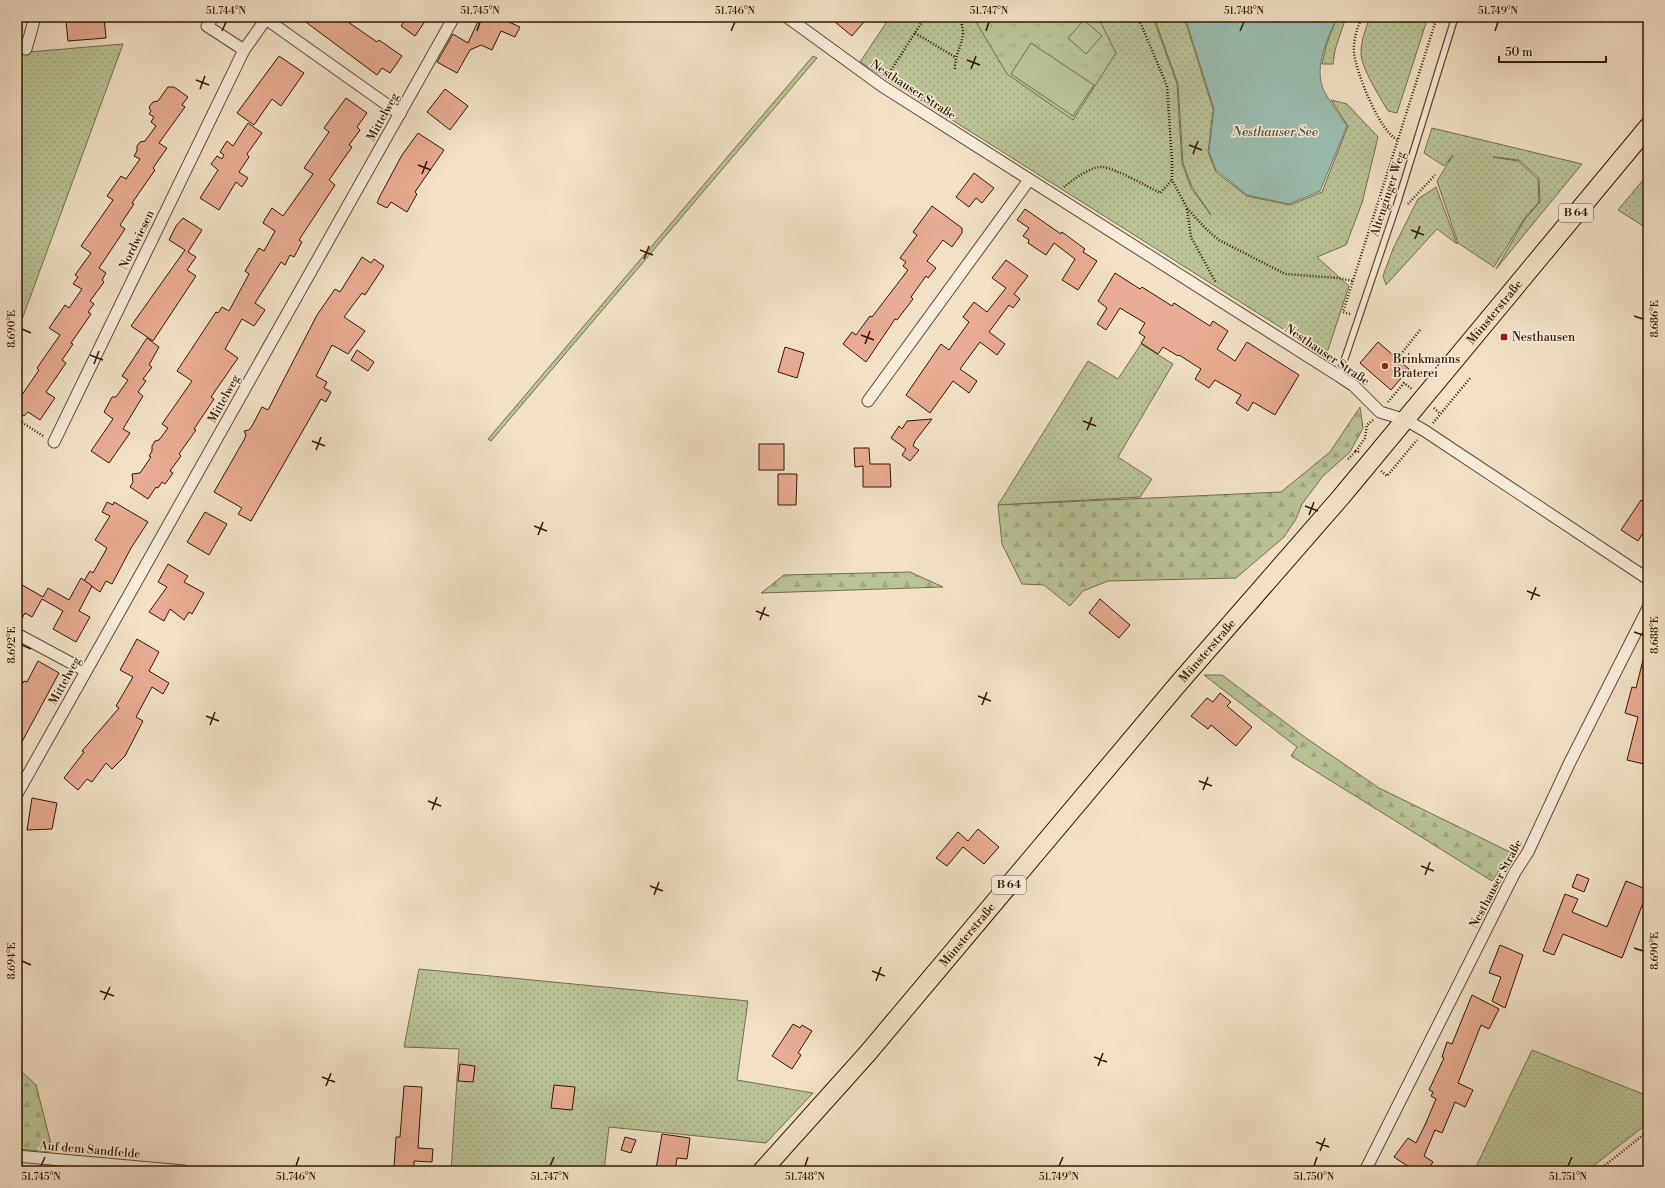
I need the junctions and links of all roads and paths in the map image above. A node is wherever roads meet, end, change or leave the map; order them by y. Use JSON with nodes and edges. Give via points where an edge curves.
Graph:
{"nodes":[{"id":1,"x":35,"y":17,"type":"edge"},
{"id":2,"x":213,"y":17,"type":"edge"},
{"id":3,"x":454,"y":17,"type":"edge"},
{"id":4,"x":787,"y":17,"type":"edge"},
{"id":5,"x":925,"y":17,"type":"edge"},
{"id":6,"x":960,"y":17,"type":"edge"},
{"id":7,"x":1138,"y":17,"type":"edge"},
{"id":8,"x":1362,"y":17,"type":"edge"},
{"id":9,"x":1437,"y":17,"type":"edge"},
{"id":10,"x":1455,"y":17,"type":"edge"},
{"id":11,"x":265,"y":18,"type":"edge"},
{"id":12,"x":915,"y":33,"type":"junction"},
{"id":13,"x":26,"y":49,"type":"dead end"},
{"id":14,"x":244,"y":50,"type":"junction"},
{"id":15,"x":955,"y":57,"type":"junction"},
{"id":16,"x":955,"y":69,"type":"dead end"},
{"id":17,"x":882,"y":86,"type":"junction"},
{"id":18,"x":400,"y":114,"type":"junction"},
{"id":19,"x":1648,"y":127,"type":"edge"},
{"id":20,"x":1398,"y":140,"type":"junction"},
{"id":21,"x":1435,"y":175,"type":"dead end"},
{"id":22,"x":1029,"y":180,"type":"junction"},
{"id":23,"x":1172,"y":180,"type":"junction"},
{"id":24,"x":1053,"y":196,"type":"junction"},
{"id":25,"x":1398,"y":201,"type":"junction"},
{"id":26,"x":1186,"y":208,"type":"junction"},
{"id":27,"x":1353,"y":281,"type":"junction"},
{"id":28,"x":1212,"y":296,"type":"junction"},
{"id":29,"x":1360,"y":318,"type":"junction"},
{"id":30,"x":1420,"y":330,"type":"dead end"},
{"id":31,"x":1397,"y":358,"type":"dead end"},
{"id":32,"x":1339,"y":376,"type":"junction"},
{"id":33,"x":1471,"y":377,"type":"dead end"},
{"id":34,"x":868,"y":402,"type":"dead end"},
{"id":35,"x":17,"y":419,"type":"edge"},
{"id":36,"x":1406,"y":420,"type":"junction"},
{"id":37,"x":1425,"y":431,"type":"junction"},
{"id":38,"x":54,"y":442,"type":"joint"},
{"id":39,"x":1356,"y":451,"type":"dead end"},
{"id":40,"x":1348,"y":459,"type":"dead end"},
{"id":41,"x":1648,"y":579,"type":"edge"},
{"id":42,"x":1648,"y":608,"type":"edge"},
{"id":43,"x":17,"y":634,"type":"edge"},
{"id":44,"x":86,"y":671,"type":"junction"},
{"id":45,"x":17,"y":794,"type":"edge"},
{"id":46,"x":1648,"y":1131,"type":"edge"},
{"id":47,"x":17,"y":1156,"type":"edge"},
{"id":48,"x":184,"y":1171,"type":"edge"},
{"id":49,"x":762,"y":1171,"type":"edge"},
{"id":50,"x":1365,"y":1171,"type":"edge"},
{"id":51,"x":1598,"y":1171,"type":"edge"}],
"edges":[{"from":1,"to":13,"type":"street"},
{"from":2,"to":14,"type":"street","via":[[207,26]]},
{"from":3,"to":18,"type":"street","name":"Mittelweg"},
{"from":4,"to":17,"type":"street","name":"Nesthauser Straße"},
{"from":5,"to":12,"type":"path"},
{"from":6,"to":15,"type":"path","via":[[963,32]]},
{"from":7,"to":23,"type":"path","via":[[1167,86]]},
{"from":8,"to":20,"type":"path","via":[[1355,41],[1357,70],[1380,120],[1392,137]]},
{"from":9,"to":20,"type":"path"},
{"from":10,"to":25,"type":"lane","name":"Altenginger Weg"},
{"from":11,"to":14,"type":"street","name":"Nordwiesen"},
{"from":11,"to":18,"type":"street","name":"Nordwiesen"},
{"from":12,"to":15,"type":"path"},
{"from":12,"to":17,"type":"path"},
{"from":14,"to":38,"type":"street","name":"Nordwiesen"},
{"from":15,"to":16,"type":"path"},
{"from":17,"to":22,"type":"street","name":"Nesthauser Straße"},
{"from":18,"to":44,"type":"street","name":"Mittelweg"},
{"from":19,"to":36,"type":"main road","name":"Münsterstraße","number":"B 64"},
{"from":20,"to":27,"type":"path"},
{"from":21,"to":25,"type":"path","via":[[1408,204]]},
{"from":22,"to":24,"type":"street","name":"Nesthauser Straße"},
{"from":22,"to":34,"type":"street"},
{"from":23,"to":24,"type":"path","via":[[1160,193],[1134,179],[1102,167],[1079,175]]},
{"from":23,"to":26,"type":"path"},
{"from":24,"to":28,"type":"street","name":"Nesthauser Straße"},
{"from":25,"to":29,"type":"lane","name":"Altenginger Weg"},
{"from":26,"to":27,"type":"path","via":[[1219,240],[1285,274]]},
{"from":26,"to":28,"type":"path","via":[[1191,237],[1218,286]]},
{"from":27,"to":29,"type":"path","via":[[1343,312]]},
{"from":28,"to":32,"type":"street","name":"Nesthauser Straße"},
{"from":29,"to":32,"type":"lane","name":"Altenginger Weg"},
{"from":30,"to":31,"type":"path"},
{"from":32,"to":36,"type":"street","name":"Nesthauser Straße","via":[[1354,386],[1380,412]]},
{"from":33,"to":37,"type":"path"},
{"from":35,"to":38,"type":"path"},
{"from":36,"to":37,"type":"street","name":"Nesthauser Straße"},
{"from":36,"to":49,"type":"main road","name":"Münsterstraße","number":"B 64","via":[[1173,690],[866,1054]]},
{"from":37,"to":41,"type":"street","name":"Nesthauser Straße"},
{"from":39,"to":40,"type":"path"},
{"from":42,"to":50,"type":"street","name":"Nesthauser Straße","via":[[1569,764],[1528,852],[1515,872]]},
{"from":43,"to":44,"type":"street"},
{"from":44,"to":45,"type":"street","name":"Mittelweg"},
{"from":46,"to":51,"type":"path"},
{"from":47,"to":48,"type":"street","name":"Auf dem Sandfelde"}]}
